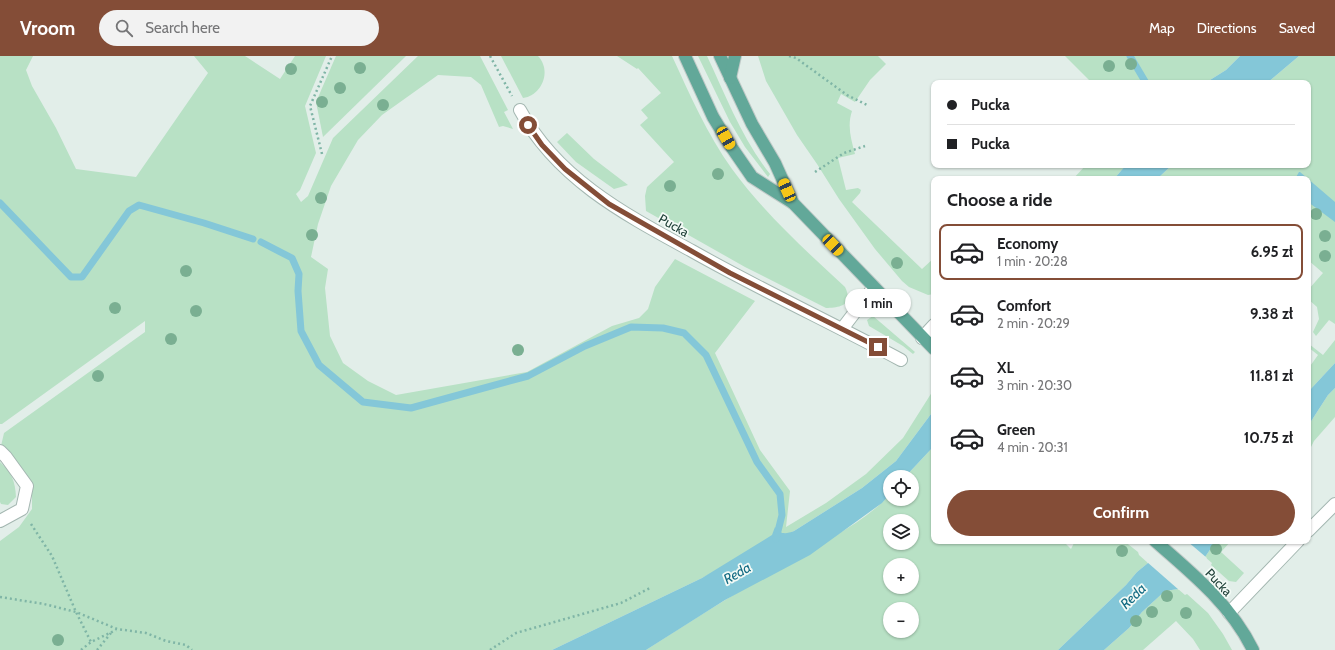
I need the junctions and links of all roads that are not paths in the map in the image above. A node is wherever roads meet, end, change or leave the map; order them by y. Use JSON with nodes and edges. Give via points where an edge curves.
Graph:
{"nodes":[{"id":1,"x":685,"y":56,"type":"edge"},
{"id":2,"x":720,"y":56,"type":"edge"},
{"id":3,"x":735,"y":56,"type":"edge"},
{"id":4,"x":730,"y":78,"type":"junction"},
{"id":5,"x":520,"y":110,"type":"road end"},
{"id":6,"x":793,"y":203,"type":"junction"},
{"id":7,"x":874,"y":287,"type":"junction"},
{"id":8,"x":931,"y":328,"type":"edge"},
{"id":9,"x":842,"y":329,"type":"junction"},
{"id":10,"x":922,"y":338,"type":"junction"},
{"id":11,"x":931,"y":346,"type":"edge"},
{"id":12,"x":901,"y":360,"type":"dead end"},
{"id":13,"x":0,"y":452,"type":"edge"},
{"id":14,"x":1335,"y":504,"type":"edge"},
{"id":15,"x":0,"y":521,"type":"edge"},
{"id":16,"x":1311,"y":528,"type":"edge"},
{"id":17,"x":1158,"y":544,"type":"edge"},
{"id":18,"x":1295,"y":544,"type":"edge"},
{"id":19,"x":1229,"y":613,"type":"junction"},
{"id":20,"x":1253,"y":650,"type":"edge"}],
"edges":[{"from":1,"to":6,"type":"main road","via":[[713,116],[752,177]]},
{"from":2,"to":4,"type":"main road"},
{"from":3,"to":4,"type":"main road"},
{"from":4,"to":6,"type":"main road"},
{"from":5,"to":9,"type":"street","name":"Pucka","via":[[542,145],[565,169],[609,204],[730,273]]},
{"from":6,"to":7,"type":"main road"},
{"from":7,"to":9,"type":"street"},
{"from":7,"to":10,"type":"main road"},
{"from":8,"to":10,"type":"street"},
{"from":9,"to":12,"type":"street","name":"Pucka"},
{"from":10,"to":11,"type":"main road"},
{"from":13,"to":15,"type":"street","via":[[27,486],[22,509]]},
{"from":14,"to":16,"type":"street"},
{"from":17,"to":19,"type":"main road","name":"Pucka","via":[[1199,579]]},
{"from":18,"to":19,"type":"street"},
{"from":19,"to":20,"type":"main road","name":"Pucka"}]}
